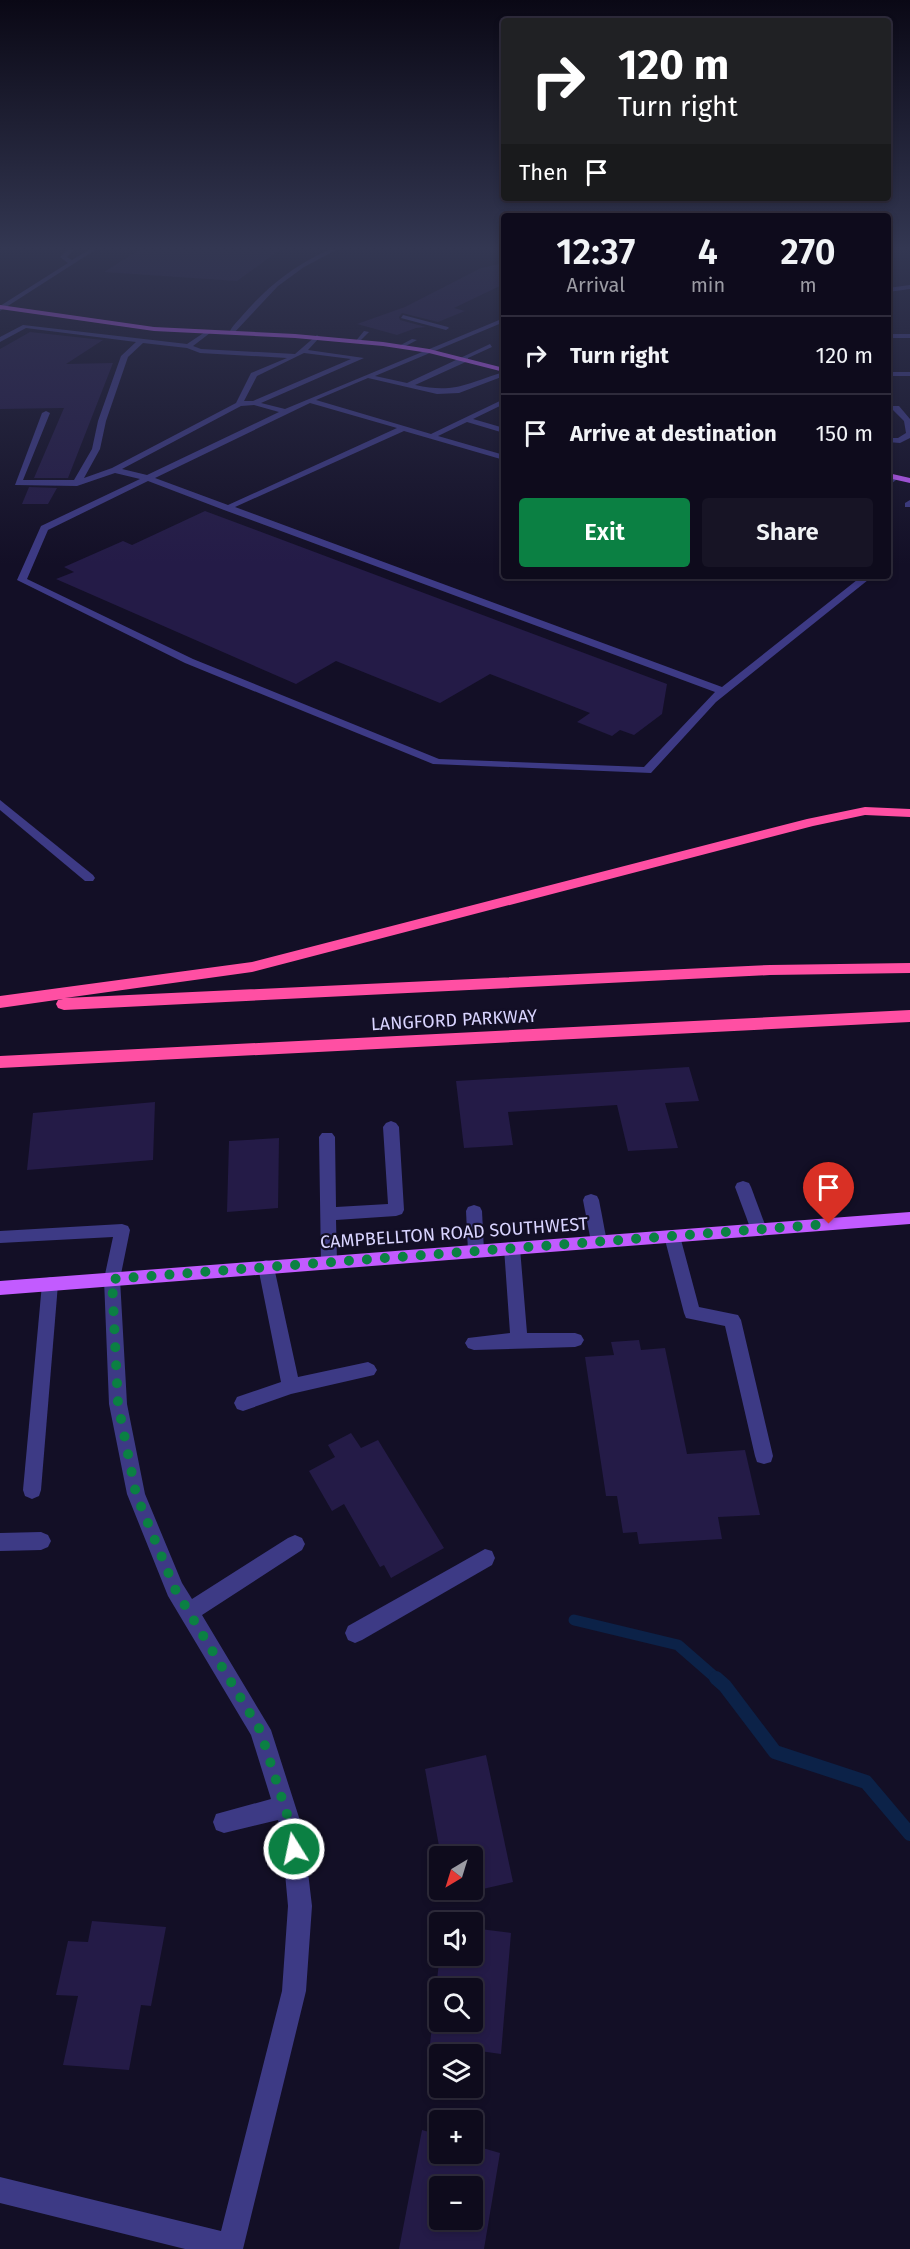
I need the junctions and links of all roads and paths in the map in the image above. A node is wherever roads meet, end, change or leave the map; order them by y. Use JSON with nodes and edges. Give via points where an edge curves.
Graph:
{"nodes":[{"id":1,"x":125,"y":355,"type":"edge"},
{"id":2,"x":297,"y":355,"type":"edge"},
{"id":3,"x":314,"y":355,"type":"edge"},
{"id":4,"x":419,"y":355,"type":"edge"},
{"id":5,"x":445,"y":355,"type":"edge"},
{"id":6,"x":471,"y":355,"type":"edge"},
{"id":7,"x":462,"y":359,"type":"junction"},
{"id":8,"x":402,"y":362,"type":"junction"},
{"id":9,"x":501,"y":371,"type":"edge"},
{"id":10,"x":439,"y":372,"type":"junction"},
{"id":11,"x":501,"y":373,"type":"edge"},
{"id":12,"x":891,"y":374,"type":"edge"},
{"id":13,"x":910,"y":374,"type":"edge"},
{"id":14,"x":367,"y":376,"type":"junction"},
{"id":15,"x":406,"y":386,"type":"junction"},
{"id":16,"x":309,"y":400,"type":"junction"},
{"id":17,"x":501,"y":402,"type":"edge"},
{"id":18,"x":254,"y":403,"type":"junction"},
{"id":19,"x":239,"y":404,"type":"junction"},
{"id":20,"x":896,"y":408,"type":"dead end"},
{"id":21,"x":285,"y":411,"type":"junction"},
{"id":22,"x":46,"y":413,"type":"dead end"},
{"id":23,"x":466,"y":419,"type":"junction"},
{"id":24,"x":404,"y":428,"type":"junction"},
{"id":25,"x":501,"y":430,"type":"edge"},
{"id":26,"x":910,"y":434,"type":"edge"},
{"id":27,"x":432,"y":436,"type":"junction"},
{"id":28,"x":891,"y":440,"type":"edge"},
{"id":29,"x":495,"y":448,"type":"dead end"},
{"id":30,"x":486,"y":452,"type":"junction"},
{"id":31,"x":501,"y":457,"type":"edge"},
{"id":32,"x":116,"y":470,"type":"junction"},
{"id":33,"x":148,"y":478,"type":"junction"},
{"id":34,"x":891,"y":479,"type":"edge"},
{"id":35,"x":910,"y":482,"type":"edge"},
{"id":36,"x":77,"y":483,"type":"junction"},
{"id":37,"x":184,"y":492,"type":"junction"},
{"id":38,"x":167,"y":499,"type":"dead end"},
{"id":39,"x":227,"y":508,"type":"junction"},
{"id":40,"x":864,"y":579,"type":"edge"},
{"id":41,"x":722,"y":691,"type":"junction"},
{"id":42,"x":0,"y":804,"type":"edge"},
{"id":43,"x":910,"y":813,"type":"edge"},
{"id":44,"x":89,"y":878,"type":"dead end"},
{"id":45,"x":910,"y":968,"type":"edge"},
{"id":46,"x":0,"y":1002,"type":"edge"},
{"id":47,"x":0,"y":1007,"type":"edge"},
{"id":48,"x":910,"y":1016,"type":"edge"},
{"id":49,"x":0,"y":1062,"type":"edge"},
{"id":50,"x":391,"y":1127,"type":"dead end"},
{"id":51,"x":327,"y":1137,"type":"dead end"},
{"id":52,"x":743,"y":1187,"type":"dead end"},
{"id":53,"x":591,"y":1200,"type":"dead end"},
{"id":54,"x":474,"y":1211,"type":"dead end"},
{"id":55,"x":328,"y":1214,"type":"junction"},
{"id":56,"x":910,"y":1218,"type":"edge"},
{"id":57,"x":759,"y":1230,"type":"junction"},
{"id":58,"x":672,"y":1236,"type":"junction"},
{"id":59,"x":0,"y":1237,"type":"edge"},
{"id":60,"x":599,"y":1242,"type":"junction"},
{"id":61,"x":512,"y":1248,"type":"junction"},
{"id":62,"x":476,"y":1251,"type":"junction"},
{"id":63,"x":329,"y":1262,"type":"junction"},
{"id":64,"x":266,"y":1267,"type":"junction"},
{"id":65,"x":112,"y":1279,"type":"junction"},
{"id":66,"x":50,"y":1284,"type":"junction"},
{"id":67,"x":0,"y":1288,"type":"edge"},
{"id":68,"x":519,"y":1340,"type":"junction"},
{"id":69,"x":575,"y":1340,"type":"dead end"},
{"id":70,"x":474,"y":1342,"type":"dead end"},
{"id":71,"x":368,"y":1370,"type":"dead end"},
{"id":72,"x":291,"y":1386,"type":"junction"},
{"id":73,"x":243,"y":1403,"type":"dead end"},
{"id":74,"x":764,"y":1456,"type":"dead end"},
{"id":75,"x":32,"y":1490,"type":"dead end"},
{"id":76,"x":41,"y":1541,"type":"dead end"},
{"id":77,"x":0,"y":1542,"type":"edge"},
{"id":78,"x":295,"y":1544,"type":"dead end"},
{"id":79,"x":485,"y":1558,"type":"dead end"},
{"id":80,"x":189,"y":1612,"type":"junction"},
{"id":81,"x":355,"y":1633,"type":"dead end"},
{"id":82,"x":284,"y":1807,"type":"junction"},
{"id":83,"x":224,"y":1822,"type":"dead end"},
{"id":84,"x":0,"y":2190,"type":"edge"},
{"id":85,"x":230,"y":2248,"type":"edge"}],
"edges":[{"from":1,"to":36,"type":"street","via":[[96,449]]},
{"from":2,"to":19,"type":"street","via":[[254,375]]},
{"from":3,"to":18,"type":"street","via":[[360,358]]},
{"from":4,"to":8,"type":"street"},
{"from":5,"to":7,"type":"main road"},
{"from":6,"to":7,"type":"street"},
{"from":7,"to":9,"type":"main road"},
{"from":7,"to":10,"type":"street"},
{"from":8,"to":10,"type":"street"},
{"from":8,"to":14,"type":"street"},
{"from":10,"to":15,"type":"street"},
{"from":11,"to":15,"type":"street","via":[[456,391]]},
{"from":12,"to":13,"type":"street"},
{"from":14,"to":15,"type":"street"},
{"from":14,"to":16,"type":"street"},
{"from":16,"to":21,"type":"street"},
{"from":16,"to":24,"type":"street"},
{"from":17,"to":23,"type":"street"},
{"from":18,"to":19,"type":"street"},
{"from":18,"to":21,"type":"street"},
{"from":19,"to":32,"type":"street"},
{"from":20,"to":26,"type":"street","via":[[908,422]]},
{"from":21,"to":33,"type":"street"},
{"from":22,"to":36,"type":"street","via":[[18,483]]},
{"from":23,"to":25,"type":"street"},
{"from":23,"to":27,"type":"street"},
{"from":24,"to":27,"type":"street"},
{"from":24,"to":39,"type":"street"},
{"from":26,"to":28,"type":"street","via":[[900,441]]},
{"from":27,"to":30,"type":"street"},
{"from":29,"to":30,"type":"street"},
{"from":30,"to":31,"type":"street"},
{"from":32,"to":33,"type":"street"},
{"from":32,"to":36,"type":"street"},
{"from":33,"to":37,"type":"street"},
{"from":33,"to":41,"type":"street","via":[[44,528],[22,580],[189,661],[437,762],[647,771]]},
{"from":34,"to":35,"type":"main road"},
{"from":37,"to":38,"type":"street"},
{"from":37,"to":39,"type":"street"},
{"from":39,"to":41,"type":"street"},
{"from":40,"to":41,"type":"street"},
{"from":42,"to":44,"type":"street"},
{"from":43,"to":46,"type":"highway","via":[[865,811],[812,822],[252,967]]},
{"from":45,"to":47,"type":"highway","name":"LANGFORD PARKWAY","via":[[770,970]]},
{"from":48,"to":49,"type":"highway","name":"LANGFORD PARKWAY"},
{"from":50,"to":55,"type":"street","via":[[396,1210]]},
{"from":51,"to":55,"type":"street"},
{"from":52,"to":57,"type":"street"},
{"from":53,"to":60,"type":"street"},
{"from":54,"to":62,"type":"street"},
{"from":55,"to":63,"type":"street"},
{"from":56,"to":57,"type":"main road","name":"CAMPBELLTON ROAD SOUTHWEST"},
{"from":57,"to":58,"type":"main road","name":"CAMPBELLTON ROAD SOUTHWEST"},
{"from":58,"to":60,"type":"main road","name":"CAMPBELLTON ROAD SOUTHWEST"},
{"from":58,"to":74,"type":"street","via":[[692,1313],[732,1320]]},
{"from":59,"to":65,"type":"street","via":[[122,1230]]},
{"from":60,"to":61,"type":"main road","name":"CAMPBELLTON ROAD SOUTHWEST"},
{"from":61,"to":62,"type":"main road","name":"CAMPBELLTON ROAD SOUTHWEST"},
{"from":61,"to":68,"type":"street"},
{"from":62,"to":63,"type":"main road","name":"CAMPBELLTON ROAD SOUTHWEST"},
{"from":63,"to":64,"type":"main road","name":"CAMPBELLTON ROAD SOUTHWEST"},
{"from":64,"to":65,"type":"main road","name":"CAMPBELLTON ROAD SOUTHWEST"},
{"from":64,"to":72,"type":"street"},
{"from":65,"to":66,"type":"main road","name":"CAMPBELLTON ROAD SOUTHWEST"},
{"from":65,"to":80,"type":"street","via":[[118,1404],[136,1494],[175,1589]]},
{"from":66,"to":67,"type":"main road","name":"CAMPBELLTON ROAD SOUTHWEST"},
{"from":66,"to":75,"type":"street"},
{"from":68,"to":69,"type":"street"},
{"from":68,"to":70,"type":"street"},
{"from":71,"to":72,"type":"street"},
{"from":72,"to":73,"type":"street"},
{"from":76,"to":77,"type":"street"},
{"from":78,"to":80,"type":"street"},
{"from":79,"to":81,"type":"street"},
{"from":80,"to":82,"type":"street","via":[[260,1730]]},
{"from":82,"to":83,"type":"street"},
{"from":82,"to":85,"type":"street","via":[[292,1830],[300,1906],[294,1991]]},
{"from":84,"to":85,"type":"street"}]}
